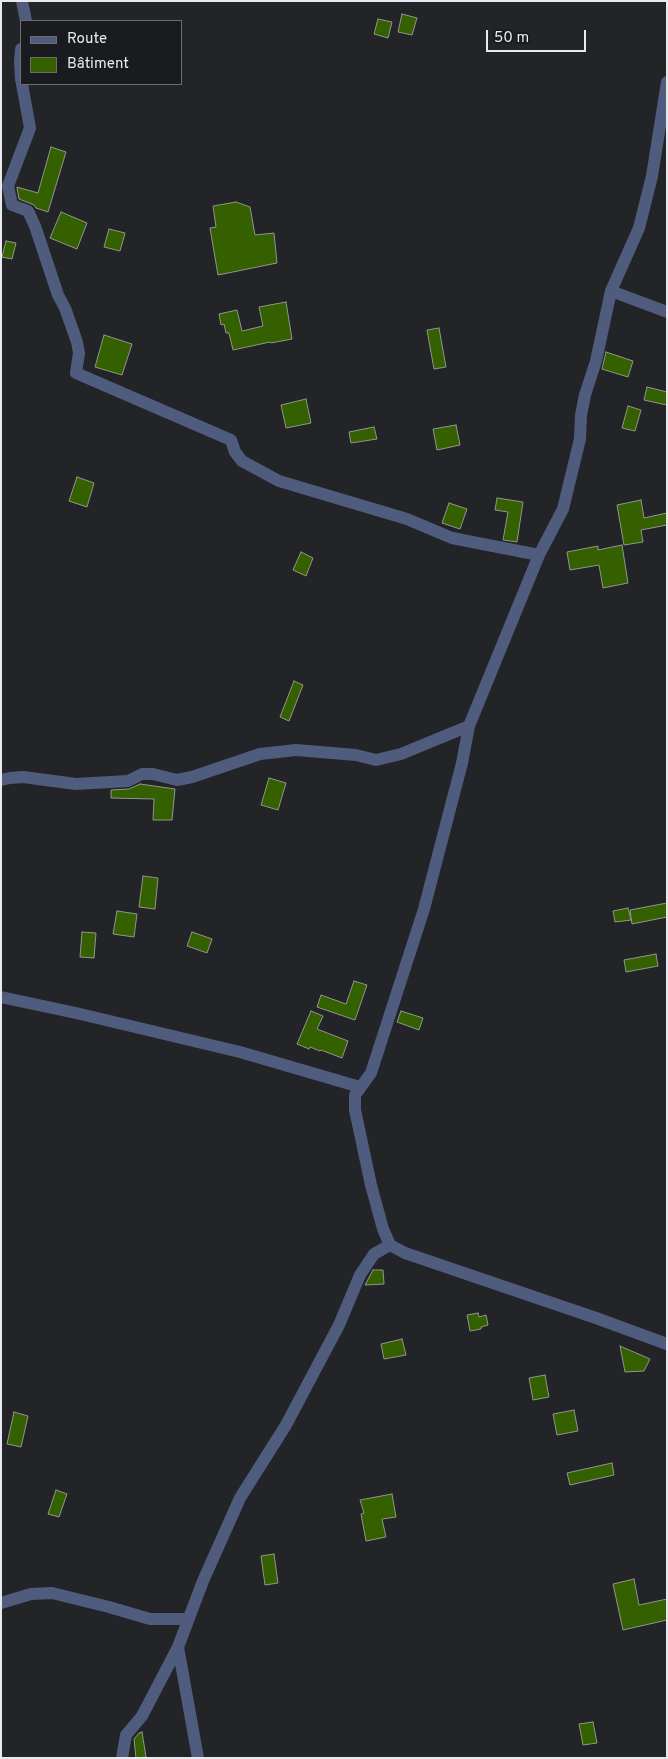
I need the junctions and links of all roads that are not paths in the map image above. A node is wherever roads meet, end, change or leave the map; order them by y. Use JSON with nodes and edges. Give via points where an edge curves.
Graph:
{"nodes":[{"id":1,"x":22,"y":1,"type":"edge"},
{"id":2,"x":26,"y":20,"type":"edge"},
{"id":3,"x":667,"y":82,"type":"edge"},
{"id":4,"x":23,"y":85,"type":"edge"},
{"id":5,"x":611,"y":290,"type":"junction"},
{"id":6,"x":667,"y":312,"type":"edge"},
{"id":7,"x":539,"y":555,"type":"junction"},
{"id":8,"x":469,"y":726,"type":"junction"},
{"id":9,"x":1,"y":780,"type":"edge"},
{"id":10,"x":1,"y":997,"type":"edge"},
{"id":11,"x":360,"y":1087,"type":"junction"},
{"id":12,"x":390,"y":1245,"type":"junction"},
{"id":13,"x":667,"y":1344,"type":"edge"},
{"id":14,"x":1,"y":1603,"type":"edge"},
{"id":15,"x":188,"y":1619,"type":"junction"},
{"id":16,"x":178,"y":1647,"type":"junction"},
{"id":17,"x":122,"y":1758,"type":"edge"},
{"id":18,"x":198,"y":1758,"type":"edge"}],
"edges":[{"from":1,"to":2,"type":"street"},
{"from":3,"to":5,"type":"street","via":[[652,176],[639,228]]},
{"from":4,"to":7,"type":"street","via":[[30,128],[8,186],[12,205],[28,211],[65,308],[79,352],[76,374],[231,440],[242,461],[279,482],[406,519],[452,538]]},
{"from":5,"to":6,"type":"street"},
{"from":5,"to":7,"type":"street","via":[[596,361],[585,395],[580,439],[563,509]]},
{"from":7,"to":8,"type":"street"},
{"from":8,"to":9,"type":"street","via":[[401,754],[376,760],[296,750],[260,754],[177,780],[154,774],[142,774],[128,781],[85,783],[23,777]]},
{"from":8,"to":11,"type":"street","via":[[424,909],[372,1073]]},
{"from":10,"to":11,"type":"street","via":[[240,1052]]},
{"from":11,"to":12,"type":"street","via":[[355,1095],[355,1110],[371,1185]]},
{"from":12,"to":13,"type":"street"},
{"from":12,"to":15,"type":"street","via":[[374,1254],[360,1275],[339,1325],[286,1425],[240,1498]]},
{"from":14,"to":15,"type":"street","via":[[31,1594],[52,1593],[150,1619]]},
{"from":15,"to":16,"type":"street"},
{"from":16,"to":17,"type":"street","via":[[142,1716],[126,1735]]},
{"from":16,"to":18,"type":"street"}]}
